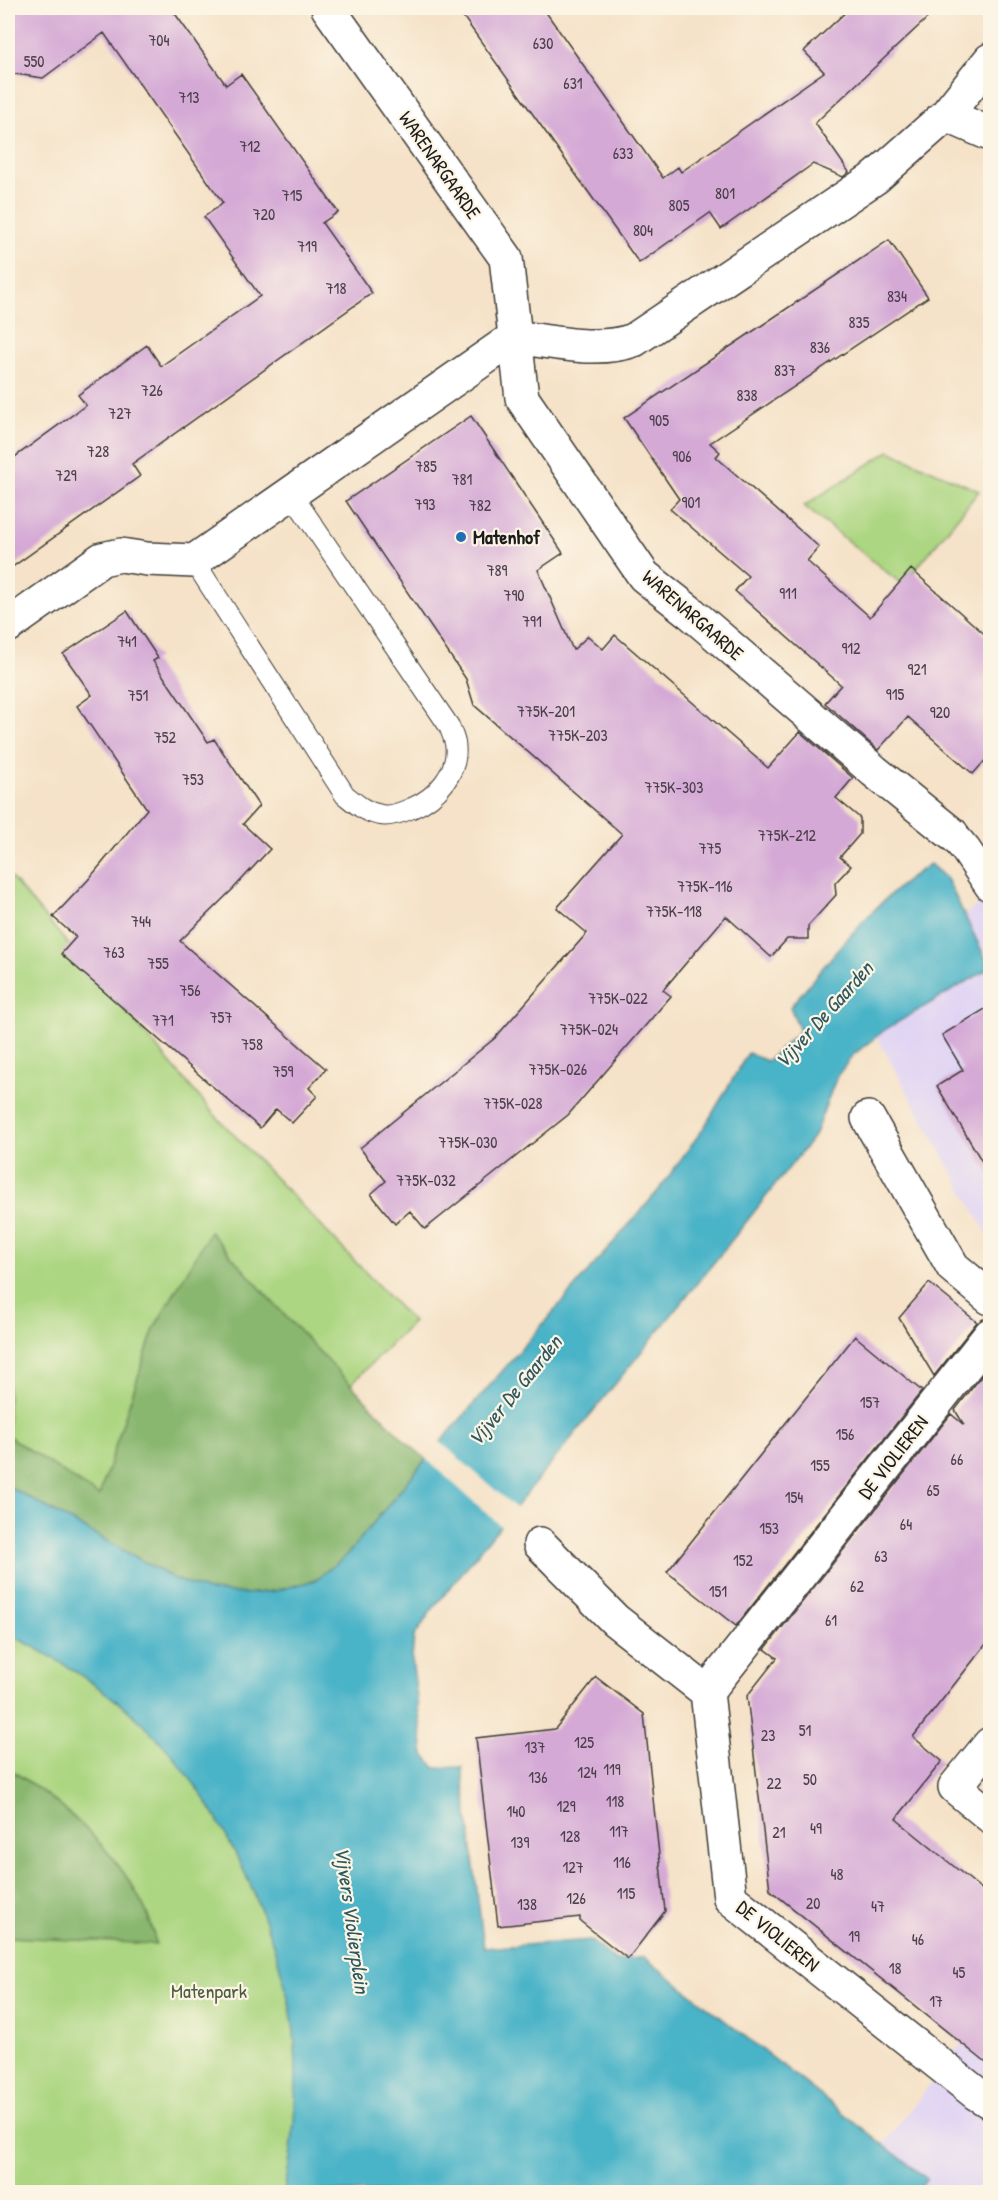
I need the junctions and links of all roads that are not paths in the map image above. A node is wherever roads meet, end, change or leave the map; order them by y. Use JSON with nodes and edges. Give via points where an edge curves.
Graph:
{"nodes":[{"id":1,"x":328,"y":8,"type":"edge"},
{"id":2,"x":990,"y":60,"type":"edge"},
{"id":3,"x":946,"y":115,"type":"junction"},
{"id":4,"x":990,"y":134,"type":"edge"},
{"id":5,"x":515,"y":337,"type":"junction"},
{"id":6,"x":291,"y":493,"type":"junction"},
{"id":7,"x":194,"y":561,"type":"junction"},
{"id":8,"x":8,"y":624,"type":"edge"},
{"id":9,"x":952,"y":834,"type":"joint"},
{"id":10,"x":990,"y":886,"type":"edge"},
{"id":11,"x":868,"y":1118,"type":"dead end"},
{"id":12,"x":988,"y":1292,"type":"edge"},
{"id":13,"x":990,"y":1335,"type":"edge"},
{"id":14,"x":540,"y":1544,"type":"dead end"},
{"id":15,"x":707,"y":1692,"type":"junction"},
{"id":16,"x":990,"y":1744,"type":"edge"},
{"id":17,"x":990,"y":1816,"type":"edge"},
{"id":18,"x":990,"y":2102,"type":"edge"}],
"edges":[{"from":1,"to":5,"type":"street","name":"WARENARGAARDE","via":[[506,258]]},
{"from":2,"to":3,"type":"street"},
{"from":3,"to":4,"type":"street"},
{"from":3,"to":5,"type":"street","via":[[876,177],[634,340],[601,347]]},
{"from":5,"to":6,"type":"street"},
{"from":5,"to":9,"type":"street","name":"WARENARGAARDE","via":[[522,398],[644,576]]},
{"from":6,"to":7,"type":"street"},
{"from":6,"to":7,"type":"lane","via":[[449,726],[455,745],[453,766],[442,788],[425,803],[404,812],[382,815],[361,808],[345,795]]},
{"from":7,"to":8,"type":"street","via":[[121,555],[102,559]]},
{"from":9,"to":10,"type":"street"},
{"from":11,"to":12,"type":"street","via":[[953,1267]]},
{"from":13,"to":15,"type":"street","name":"DE VIOLIEREN"},
{"from":14,"to":15,"type":"street","via":[[615,1620]]},
{"from":15,"to":18,"type":"street","name":"DE VIOLIEREN","via":[[730,1898]]},
{"from":16,"to":17,"type":"street","via":[[955,1787]]}]}
